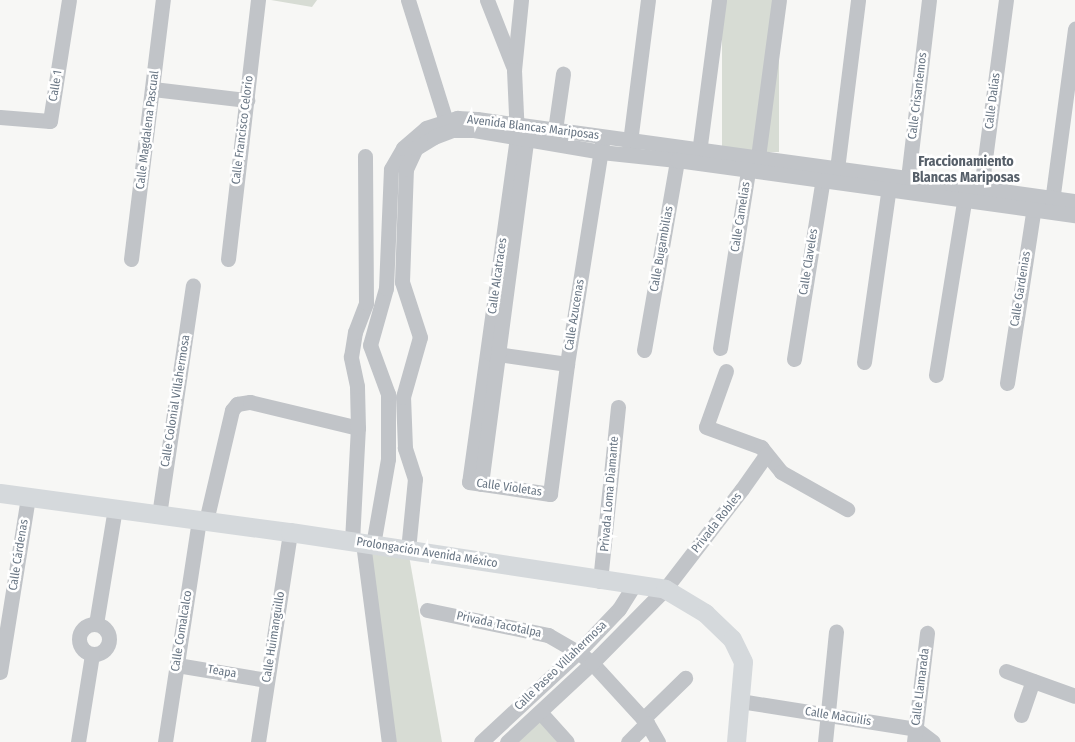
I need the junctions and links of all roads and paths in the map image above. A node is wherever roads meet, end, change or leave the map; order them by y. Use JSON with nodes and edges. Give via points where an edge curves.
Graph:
{"nodes":[{"id":1,"x":68,"y":0,"type":"edge"},
{"id":2,"x":163,"y":0,"type":"edge"},
{"id":3,"x":258,"y":0,"type":"edge"},
{"id":4,"x":408,"y":0,"type":"edge"},
{"id":5,"x":487,"y":0,"type":"edge"},
{"id":6,"x":521,"y":0,"type":"edge"},
{"id":7,"x":648,"y":0,"type":"edge"},
{"id":8,"x":719,"y":0,"type":"edge"},
{"id":9,"x":779,"y":0,"type":"edge"},
{"id":10,"x":858,"y":0,"type":"edge"},
{"id":11,"x":930,"y":0,"type":"edge"},
{"id":12,"x":1006,"y":0,"type":"edge"},
{"id":13,"x":1075,"y":29,"type":"edge"},
{"id":14,"x":514,"y":70,"type":"junction"},
{"id":15,"x":563,"y":74,"type":"dead end"},
{"id":16,"x":153,"y":89,"type":"junction"},
{"id":17,"x":247,"y":100,"type":"junction"},
{"id":18,"x":0,"y":117,"type":"edge"},
{"id":19,"x":446,"y":121,"type":"junction"},
{"id":20,"x":555,"y":130,"type":"junction"},
{"id":21,"x":522,"y":132,"type":"junction"},
{"id":22,"x":602,"y":144,"type":"junction"},
{"id":23,"x":629,"y":147,"type":"junction"},
{"id":24,"x":678,"y":154,"type":"junction"},
{"id":25,"x":365,"y":156,"type":"dead end"},
{"id":26,"x":699,"y":157,"type":"junction"},
{"id":27,"x":758,"y":157,"type":"junction"},
{"id":28,"x":832,"y":166,"type":"junction"},
{"id":29,"x":748,"y":171,"type":"junction"},
{"id":30,"x":828,"y":182,"type":"junction"},
{"id":31,"x":889,"y":182,"type":"junction"},
{"id":32,"x":908,"y":184,"type":"junction"},
{"id":33,"x":973,"y":194,"type":"junction"},
{"id":34,"x":1075,"y":201,"type":"edge"},
{"id":35,"x":1035,"y":202,"type":"junction"},
{"id":36,"x":1051,"y":205,"type":"junction"},
{"id":37,"x":1075,"y":215,"type":"edge"},
{"id":38,"x":131,"y":259,"type":"dead end"},
{"id":39,"x":228,"y":259,"type":"dead end"},
{"id":40,"x":193,"y":286,"type":"dead end"},
{"id":41,"x":720,"y":348,"type":"dead end"},
{"id":42,"x":644,"y":350,"type":"dead end"},
{"id":43,"x":493,"y":353,"type":"junction"},
{"id":44,"x":794,"y":359,"type":"dead end"},
{"id":45,"x":864,"y":362,"type":"dead end"},
{"id":46,"x":567,"y":364,"type":"junction"},
{"id":47,"x":726,"y":371,"type":"dead end"},
{"id":48,"x":936,"y":375,"type":"dead end"},
{"id":49,"x":1007,"y":383,"type":"dead end"},
{"id":50,"x":618,"y":407,"type":"dead end"},
{"id":51,"x":358,"y":428,"type":"junction"},
{"id":52,"x":766,"y":455,"type":"junction"},
{"id":53,"x":475,"y":483,"type":"joint"},
{"id":54,"x":0,"y":493,"type":"edge"},
{"id":55,"x":550,"y":494,"type":"joint"},
{"id":56,"x":28,"y":497,"type":"junction"},
{"id":57,"x":115,"y":508,"type":"junction"},
{"id":58,"x":847,"y":509,"type":"dead end"},
{"id":59,"x":159,"y":515,"type":"junction"},
{"id":60,"x":202,"y":520,"type":"junction"},
{"id":61,"x":290,"y":532,"type":"junction"},
{"id":62,"x":363,"y":543,"type":"junction"},
{"id":63,"x":408,"y":550,"type":"junction"},
{"id":64,"x":600,"y":580,"type":"junction"},
{"id":65,"x":634,"y":585,"type":"junction"},
{"id":66,"x":665,"y":589,"type":"junction"},
{"id":67,"x":427,"y":610,"type":"dead end"},
{"id":68,"x":836,"y":632,"type":"dead end"},
{"id":69,"x":928,"y":633,"type":"dead end"},
{"id":70,"x":578,"y":652,"type":"junction"},
{"id":71,"x":592,"y":663,"type":"junction"},
{"id":72,"x":177,"y":665,"type":"junction"},
{"id":73,"x":1006,"y":671,"type":"dead end"},
{"id":74,"x":0,"y":672,"type":"edge"},
{"id":75,"x":685,"y":678,"type":"dead end"},
{"id":76,"x":267,"y":680,"type":"junction"},
{"id":77,"x":1033,"y":681,"type":"junction"},
{"id":78,"x":1075,"y":696,"type":"edge"},
{"id":79,"x":740,"y":701,"type":"junction"},
{"id":80,"x":540,"y":712,"type":"junction"},
{"id":81,"x":829,"y":715,"type":"junction"},
{"id":82,"x":1020,"y":715,"type":"dead end"},
{"id":83,"x":645,"y":721,"type":"junction"},
{"id":84,"x":915,"y":736,"type":"edge"},
{"id":85,"x":78,"y":742,"type":"edge"},
{"id":86,"x":165,"y":742,"type":"edge"},
{"id":87,"x":258,"y":742,"type":"edge"},
{"id":88,"x":390,"y":742,"type":"edge"},
{"id":89,"x":480,"y":742,"type":"edge"},
{"id":90,"x":507,"y":742,"type":"edge"},
{"id":91,"x":567,"y":742,"type":"edge"},
{"id":92,"x":628,"y":742,"type":"edge"},
{"id":93,"x":658,"y":742,"type":"edge"},
{"id":94,"x":736,"y":742,"type":"edge"},
{"id":95,"x":825,"y":742,"type":"edge"},
{"id":96,"x":933,"y":742,"type":"edge"}],
"edges":[{"from":1,"to":18,"type":"street","name":"Calle 1","via":[[50,121]]},
{"from":2,"to":16,"type":"street","name":"Calle Magdalena Pascual"},
{"from":3,"to":17,"type":"street","name":"Calle Francisco Celorio"},
{"from":4,"to":19,"type":"street"},
{"from":5,"to":14,"type":"street","name":"Calle Alcatraces"},
{"from":6,"to":14,"type":"street","name":"Calle Alcatraces"},
{"from":7,"to":23,"type":"street"},
{"from":8,"to":26,"type":"street"},
{"from":9,"to":27,"type":"street","name":"Calle Camelias"},
{"from":10,"to":28,"type":"street","name":"Calle Claveles"},
{"from":11,"to":32,"type":"street","name":"Calle Crisantemos"},
{"from":12,"to":33,"type":"street","name":"Calle Dalias"},
{"from":13,"to":36,"type":"street"},
{"from":14,"to":21,"type":"street","name":"Calle Alcatraces"},
{"from":15,"to":20,"type":"street"},
{"from":16,"to":17,"type":"street"},
{"from":16,"to":38,"type":"street","name":"Calle Magdalena Pascual"},
{"from":17,"to":39,"type":"street","name":"Calle Francisco Celorio"},
{"from":19,"to":21,"type":"street","name":"Avenida Blancas Mariposas","via":[[478,119]]},
{"from":19,"to":62,"type":"street","name":"Avenida Blancas Mariposas","via":[[413,137],[391,169],[386,288],[370,346],[388,394],[388,459]]},
{"from":20,"to":21,"type":"street","name":"Avenida Blancas Mariposas"},
{"from":20,"to":22,"type":"street","name":"Avenida Blancas Mariposas"},
{"from":21,"to":22,"type":"street","name":"Avenida Blancas Mariposas"},
{"from":21,"to":43,"type":"street","name":"Calle Alcatraces"},
{"from":21,"to":63,"type":"street","name":"Avenida Blancas Mariposas","via":[[452,130],[416,148],[406,169],[402,282],[420,337],[404,396],[405,448],[415,479]]},
{"from":22,"to":23,"type":"street","name":"Avenida Blancas Mariposas"},
{"from":22,"to":46,"type":"street","name":"Calle Azucenas"},
{"from":23,"to":24,"type":"street","name":"Avenida Blancas Mariposas"},
{"from":24,"to":26,"type":"street","name":"Avenida Blancas Mariposas"},
{"from":24,"to":42,"type":"street","name":"Calle Bugambilias"},
{"from":25,"to":51,"type":"street","via":[[366,303],[355,332],[351,357],[357,386]]},
{"from":26,"to":27,"type":"street","name":"Avenida Blancas Mariposas"},
{"from":26,"to":29,"type":"street","name":"Avenida Blancas Mariposas"},
{"from":27,"to":28,"type":"street","name":"Avenida Blancas Mariposas"},
{"from":27,"to":29,"type":"street","name":"Calle Camelias"},
{"from":28,"to":30,"type":"street","name":"Calle Claveles"},
{"from":28,"to":31,"type":"street","name":"Avenida Blancas Mariposas"},
{"from":29,"to":30,"type":"street","name":"Avenida Blancas Mariposas"},
{"from":29,"to":41,"type":"street","name":"Calle Camelias"},
{"from":30,"to":31,"type":"street","name":"Avenida Blancas Mariposas"},
{"from":30,"to":44,"type":"street","name":"Calle Claveles"},
{"from":31,"to":32,"type":"street","name":"Avenida Blancas Mariposas"},
{"from":31,"to":45,"type":"street"},
{"from":32,"to":33,"type":"street","name":"Avenida Blancas Mariposas"},
{"from":33,"to":35,"type":"street","name":"Avenida Blancas Mariposas"},
{"from":33,"to":48,"type":"street","name":"Calle Dalias"},
{"from":34,"to":36,"type":"street","name":"Avenida Blancas Mariposas"},
{"from":35,"to":36,"type":"street","name":"Avenida Blancas Mariposas"},
{"from":35,"to":49,"type":"street","name":"Calle Gardenias"},
{"from":36,"to":37,"type":"street","name":"Avenida Blancas Mariposas"},
{"from":40,"to":59,"type":"street","name":"Calle Colonial Villahermosa"},
{"from":43,"to":46,"type":"street"},
{"from":43,"to":53,"type":"street","name":"Calle Alcatraces"},
{"from":46,"to":55,"type":"street","name":"Calle Azucenas"},
{"from":47,"to":52,"type":"street","via":[[706,427],[761,447]]},
{"from":50,"to":64,"type":"street","name":"Privada Loma Diamante"},
{"from":51,"to":60,"type":"street","name":"Calle Comalcalco","via":[[250,402],[238,404],[232,410]]},
{"from":51,"to":62,"type":"street"},
{"from":52,"to":58,"type":"street","via":[[781,472]]},
{"from":52,"to":66,"type":"street","name":"Privada Robles"},
{"from":53,"to":55,"type":"street","name":"Calle Violetas"},
{"from":54,"to":56,"type":"main road","name":"Prolongación Avenida México"},
{"from":56,"to":57,"type":"main road","name":"Prolongación Avenida México"},
{"from":56,"to":74,"type":"street","name":"Calle Cárdenas"},
{"from":57,"to":59,"type":"main road","name":"Prolongación Avenida México"},
{"from":57,"to":85,"type":"street","via":[[96,624],[84,628],[79,640],[85,652],[92,654]]},
{"from":59,"to":60,"type":"main road","name":"Prolongación Avenida México"},
{"from":60,"to":61,"type":"main road","name":"Prolongación Avenida México"},
{"from":60,"to":72,"type":"street","name":"Calle Comalcalco"},
{"from":61,"to":62,"type":"main road","name":"Prolongación Avenida México"},
{"from":61,"to":76,"type":"street","name":"Calle Huimanguillo"},
{"from":62,"to":63,"type":"main road","name":"Prolongación Avenida México"},
{"from":62,"to":88,"type":"street"},
{"from":63,"to":64,"type":"main road","name":"Prolongación Avenida México"},
{"from":64,"to":65,"type":"main road","name":"Prolongación Avenida México"},
{"from":65,"to":66,"type":"main road","name":"Prolongación Avenida México"},
{"from":65,"to":70,"type":"street","name":"Calle Paseo Villahermosa","via":[[620,610]]},
{"from":66,"to":71,"type":"street","name":"Calle Paseo Villahermosa"},
{"from":66,"to":79,"type":"main road","name":"Prolongación Avenida México","via":[[705,614],[732,639],[743,662]]},
{"from":67,"to":70,"type":"street","name":"Privada Tacotalpa","via":[[548,635]]},
{"from":68,"to":81,"type":"street"},
{"from":69,"to":84,"type":"street","name":"Calle Llamarada"},
{"from":70,"to":71,"type":"street","name":"Privada Tacotalpa"},
{"from":70,"to":89,"type":"street","name":"Calle Paseo Villahermosa"},
{"from":71,"to":80,"type":"street","name":"Calle Paseo Villahermosa"},
{"from":71,"to":83,"type":"street","name":"Privada Tacotalpa"},
{"from":72,"to":76,"type":"street","name":"Teapa"},
{"from":72,"to":86,"type":"street","name":"Calle Comalcalco"},
{"from":73,"to":77,"type":"street"},
{"from":75,"to":83,"type":"street"},
{"from":76,"to":87,"type":"street","name":"Calle Huimanguillo"},
{"from":77,"to":78,"type":"street"},
{"from":77,"to":82,"type":"street"},
{"from":79,"to":81,"type":"street","name":"Calle Macuilis"},
{"from":79,"to":94,"type":"main road","name":"Prolongación Avenida México"},
{"from":80,"to":90,"type":"street","name":"Calle Paseo Villahermosa"},
{"from":80,"to":91,"type":"street"},
{"from":81,"to":84,"type":"street","name":"Calle Macuilis"},
{"from":81,"to":95,"type":"street"},
{"from":83,"to":92,"type":"street"},
{"from":83,"to":93,"type":"street","name":"Privada Tacotalpa"},
{"from":84,"to":96,"type":"street","name":"Calle Macuilis"}]}
